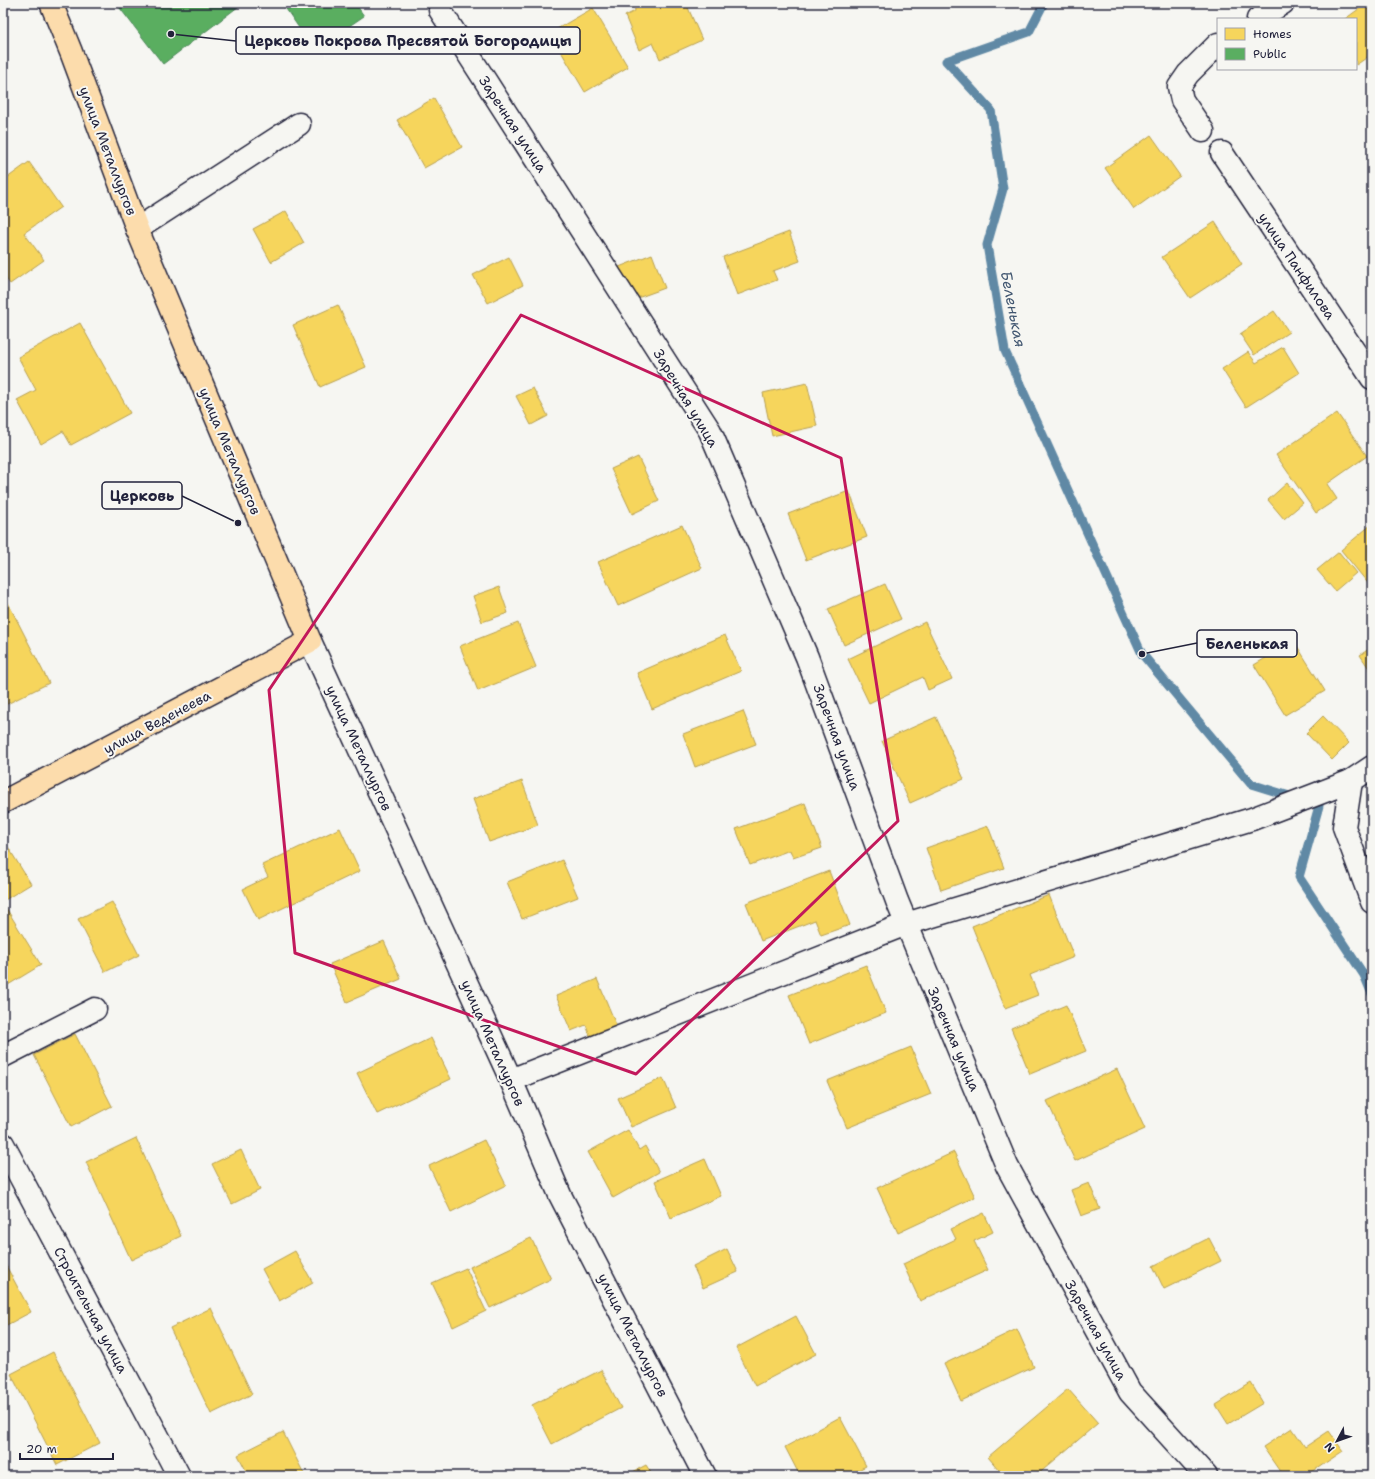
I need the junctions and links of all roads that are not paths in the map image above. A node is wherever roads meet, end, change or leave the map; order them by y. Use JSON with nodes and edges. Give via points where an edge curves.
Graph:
{"nodes":[{"id":1,"x":51,"y":3,"type":"edge"},
{"id":2,"x":1283,"y":3,"type":"edge"},
{"id":3,"x":440,"y":10,"type":"dead end"},
{"id":4,"x":1260,"y":18,"type":"edge"},
{"id":5,"x":1217,"y":45,"type":"edge"},
{"id":6,"x":299,"y":124,"type":"dead end"},
{"id":7,"x":1203,"y":131,"type":"dead end"},
{"id":8,"x":1222,"y":153,"type":"dead end"},
{"id":9,"x":137,"y":229,"type":"junction"},
{"id":10,"x":1372,"y":378,"type":"edge"},
{"id":11,"x":310,"y":641,"type":"junction"},
{"id":12,"x":1372,"y":767,"type":"edge"},
{"id":13,"x":1351,"y":781,"type":"junction"},
{"id":14,"x":3,"y":802,"type":"edge"},
{"id":15,"x":1372,"y":902,"type":"edge"},
{"id":16,"x":906,"y":924,"type":"junction"},
{"id":17,"x":95,"y":1009,"type":"dead end"},
{"id":18,"x":3,"y":1056,"type":"edge"},
{"id":19,"x":511,"y":1080,"type":"junction"},
{"id":20,"x":3,"y":1144,"type":"edge"},
{"id":21,"x":179,"y":1476,"type":"edge"},
{"id":22,"x":705,"y":1476,"type":"edge"},
{"id":23,"x":1206,"y":1476,"type":"edge"}],
"edges":[{"from":1,"to":9,"type":"main road","name":"улица Металлургов"},
{"from":2,"to":4,"type":"street"},
{"from":3,"to":16,"type":"street","name":"Заречная улица","via":[[710,431],[807,658]]},
{"from":5,"to":7,"type":"street","via":[[1188,74],[1179,87],[1182,100]]},
{"from":6,"to":9,"type":"street"},
{"from":8,"to":10,"type":"street","name":"улица Панфилова"},
{"from":9,"to":11,"type":"main road","name":"улица Металлургов"},
{"from":11,"to":14,"type":"main road","name":"улица Веденеева"},
{"from":11,"to":19,"type":"street","name":"улица Металлургов"},
{"from":12,"to":13,"type":"street"},
{"from":13,"to":15,"type":"street","via":[[1344,828]]},
{"from":13,"to":16,"type":"street","via":[[1252,819]]},
{"from":16,"to":19,"type":"street"},
{"from":16,"to":23,"type":"street","name":"Заречная улица","via":[[1007,1166],[1130,1392]]},
{"from":17,"to":18,"type":"street"},
{"from":19,"to":22,"type":"street","name":"улица Металлургов","via":[[560,1195]]},
{"from":20,"to":21,"type":"street","name":"Строительная улица"}]}
